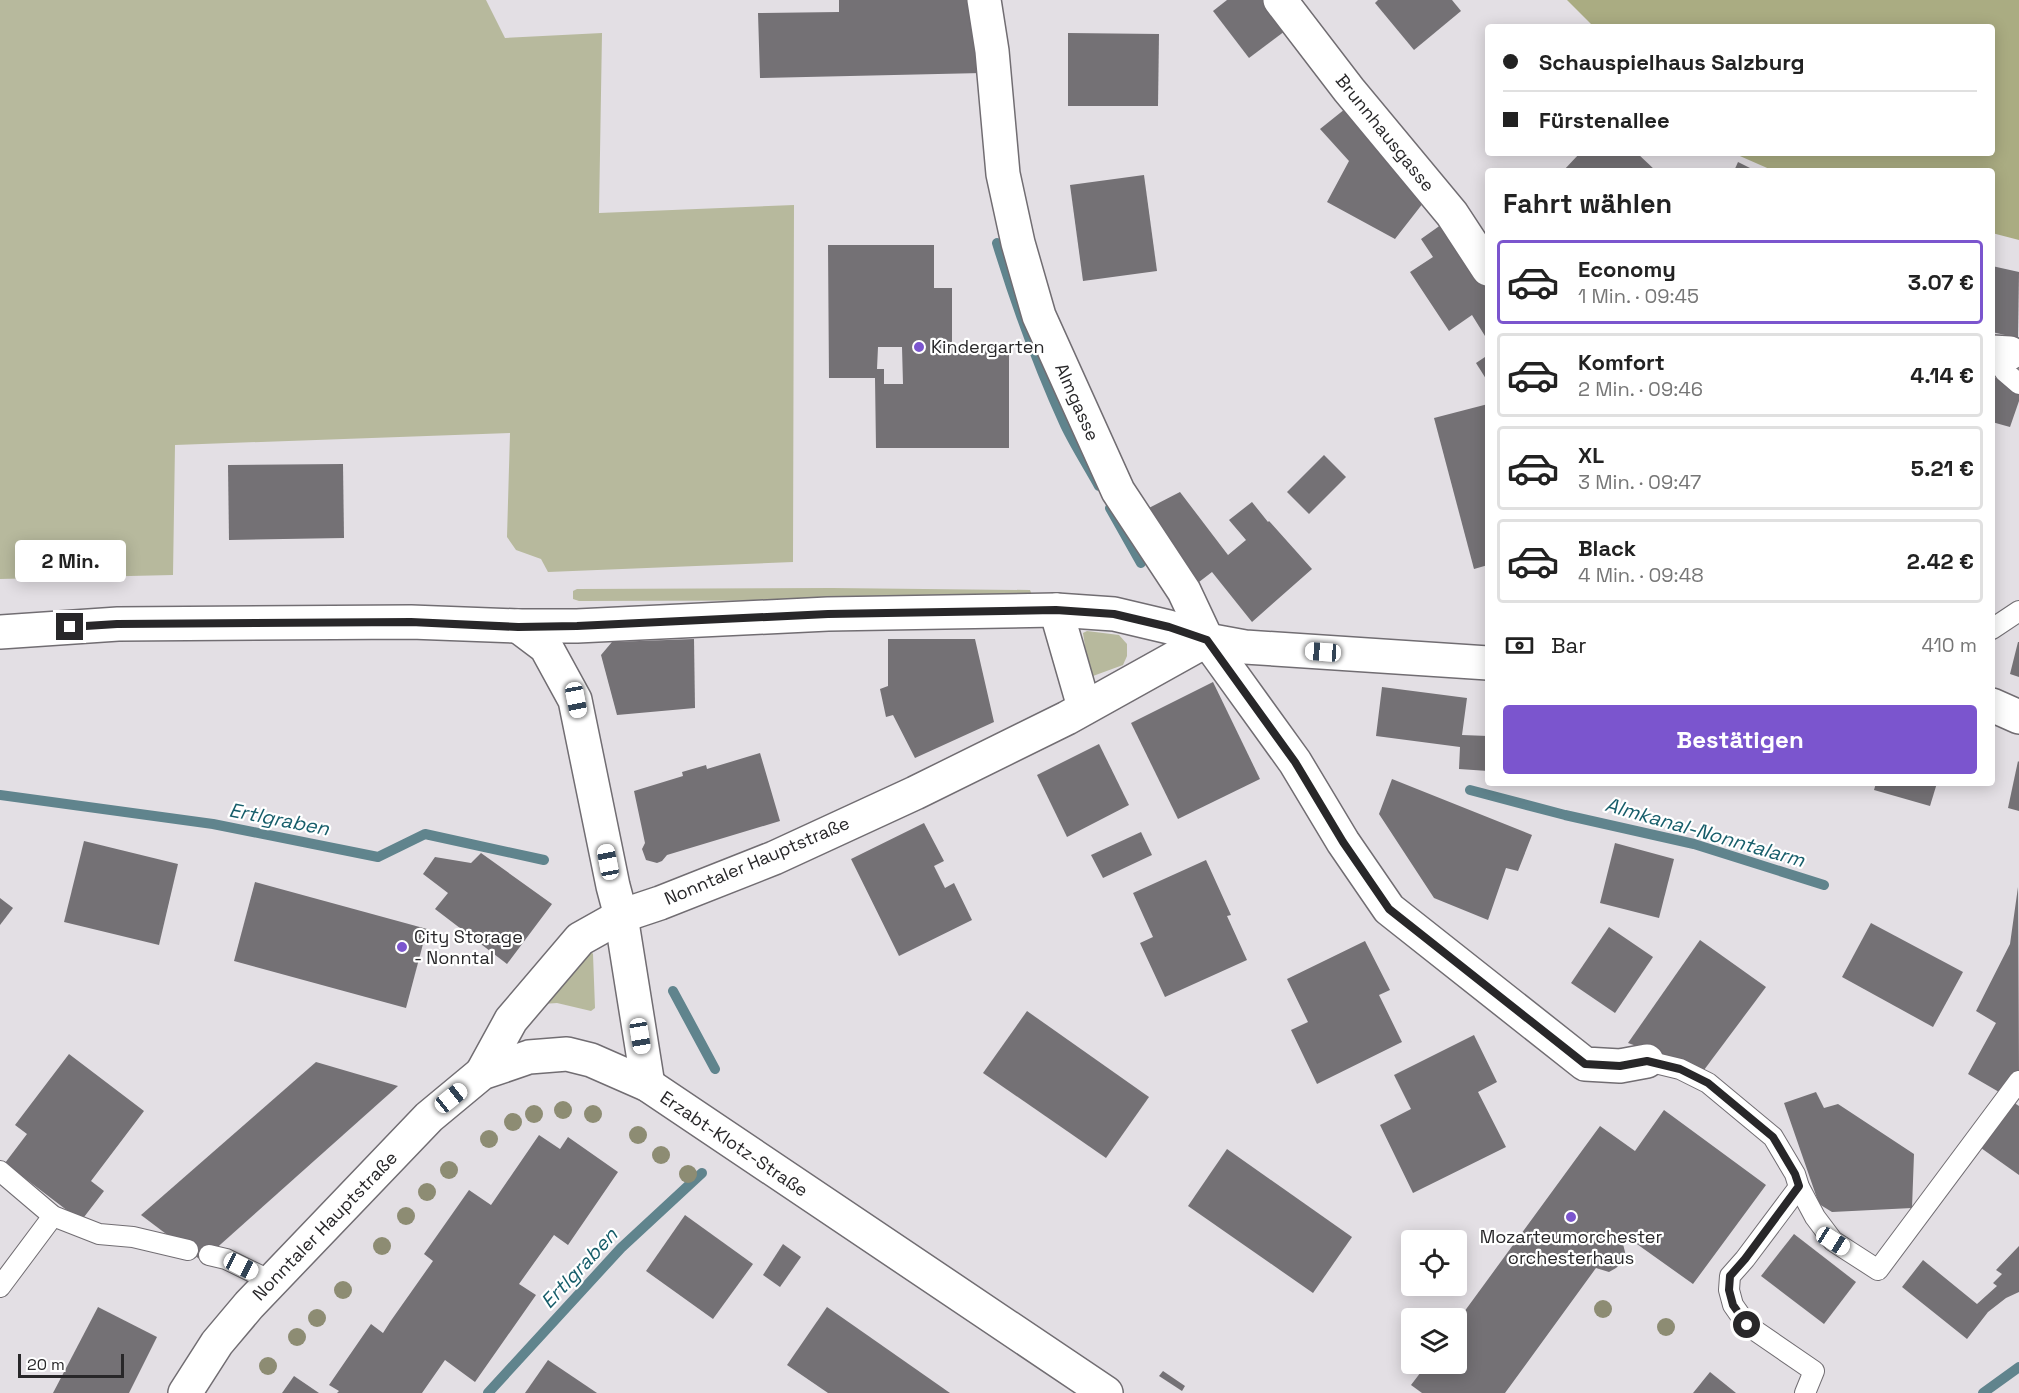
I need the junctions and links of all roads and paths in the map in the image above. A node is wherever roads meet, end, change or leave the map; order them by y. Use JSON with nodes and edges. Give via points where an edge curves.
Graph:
{"nodes":[{"id":1,"x":984,"y":0,"type":"edge"},
{"id":2,"x":1280,"y":0,"type":"edge"},
{"id":3,"x":1485,"y":264,"type":"edge"},
{"id":4,"x":2003,"y":353,"type":"edge"},
{"id":5,"x":2019,"y":384,"type":"edge"},
{"id":6,"x":1056,"y":610,"type":"junction"},
{"id":7,"x":2019,"y":611,"type":"edge"},
{"id":8,"x":518,"y":627,"type":"junction"},
{"id":9,"x":1995,"y":627,"type":"edge"},
{"id":10,"x":0,"y":632,"type":"edge"},
{"id":11,"x":1207,"y":640,"type":"junction"},
{"id":12,"x":1485,"y":663,"type":"edge"},
{"id":13,"x":1995,"y":706,"type":"edge"},
{"id":14,"x":1084,"y":707,"type":"junction"},
{"id":15,"x":2019,"y":717,"type":"edge"},
{"id":16,"x":621,"y":916,"type":"junction"},
{"id":17,"x":1647,"y":1061,"type":"joint"},
{"id":18,"x":482,"y":1073,"type":"junction"},
{"id":19,"x":2019,"y":1081,"type":"edge"},
{"id":20,"x":648,"y":1085,"type":"junction"},
{"id":21,"x":0,"y":1171,"type":"edge"},
{"id":22,"x":1799,"y":1186,"type":"junction"},
{"id":23,"x":54,"y":1216,"type":"junction"},
{"id":24,"x":188,"y":1250,"type":"dead end"},
{"id":25,"x":209,"y":1255,"type":"dead end"},
{"id":26,"x":271,"y":1281,"type":"junction"},
{"id":27,"x":0,"y":1287,"type":"edge"},
{"id":28,"x":185,"y":1393,"type":"edge"},
{"id":29,"x":1106,"y":1393,"type":"edge"},
{"id":30,"x":1805,"y":1393,"type":"edge"}],
"edges":[{"from":1,"to":11,"type":"street","name":"Almgasse","via":[[1002,174],[1039,316],[1118,491],[1184,591]]},
{"from":2,"to":3,"type":"street","name":"Brunnhausgasse","via":[[1348,90],[1452,214]]},
{"from":4,"to":5,"type":"lane","via":[[2005,372]]},
{"from":6,"to":8,"type":"street","via":[[828,614]]},
{"from":6,"to":11,"type":"street","via":[[1114,614]]},
{"from":6,"to":14,"type":"street"},
{"from":7,"to":9,"type":"lane"},
{"from":8,"to":10,"type":"street","via":[[411,622],[129,623]]},
{"from":8,"to":16,"type":"street","name":"Erzabt-Klotz-Straße","via":[[546,647],[576,700]]},
{"from":11,"to":12,"type":"street","via":[[1253,648]]},
{"from":11,"to":14,"type":"street","name":"Nonntaler Hauptstraße"},
{"from":11,"to":17,"type":"street","name":"Almgasse","via":[[1295,762],[1389,909],[1585,1064],[1620,1066]]},
{"from":13,"to":15,"type":"street"},
{"from":14,"to":16,"type":"street","name":"Nonntaler Hauptstraße","via":[[915,793],[774,858]]},
{"from":16,"to":18,"type":"street","name":"Nonntaler Hauptstraße","via":[[580,939],[511,1020]]},
{"from":16,"to":20,"type":"street","name":"Erzabt-Klotz-Straße"},
{"from":17,"to":22,"type":"lane","via":[[1680,1069],[1708,1083],[1742,1110],[1773,1137]]},
{"from":18,"to":20,"type":"street","name":"Nonntaler Hauptstraße","via":[[529,1057],[567,1054]]},
{"from":18,"to":26,"type":"street","name":"Nonntaler Hauptstraße","via":[[429,1118]]},
{"from":19,"to":22,"type":"lane","via":[[1878,1270],[1833,1241]]},
{"from":20,"to":29,"type":"street","name":"Erzabt-Klotz-Straße"},
{"from":21,"to":23,"type":"lane"},
{"from":22,"to":30,"type":"lane","via":[[1730,1276],[1729,1290],[1733,1305],[1747,1325],[1814,1371]]},
{"from":23,"to":24,"type":"lane","via":[[99,1234],[133,1237]]},
{"from":23,"to":27,"type":"lane"},
{"from":25,"to":26,"type":"lane"},
{"from":26,"to":28,"type":"street","name":"Nonntaler Hauptstraße","via":[[217,1343]]}]}
